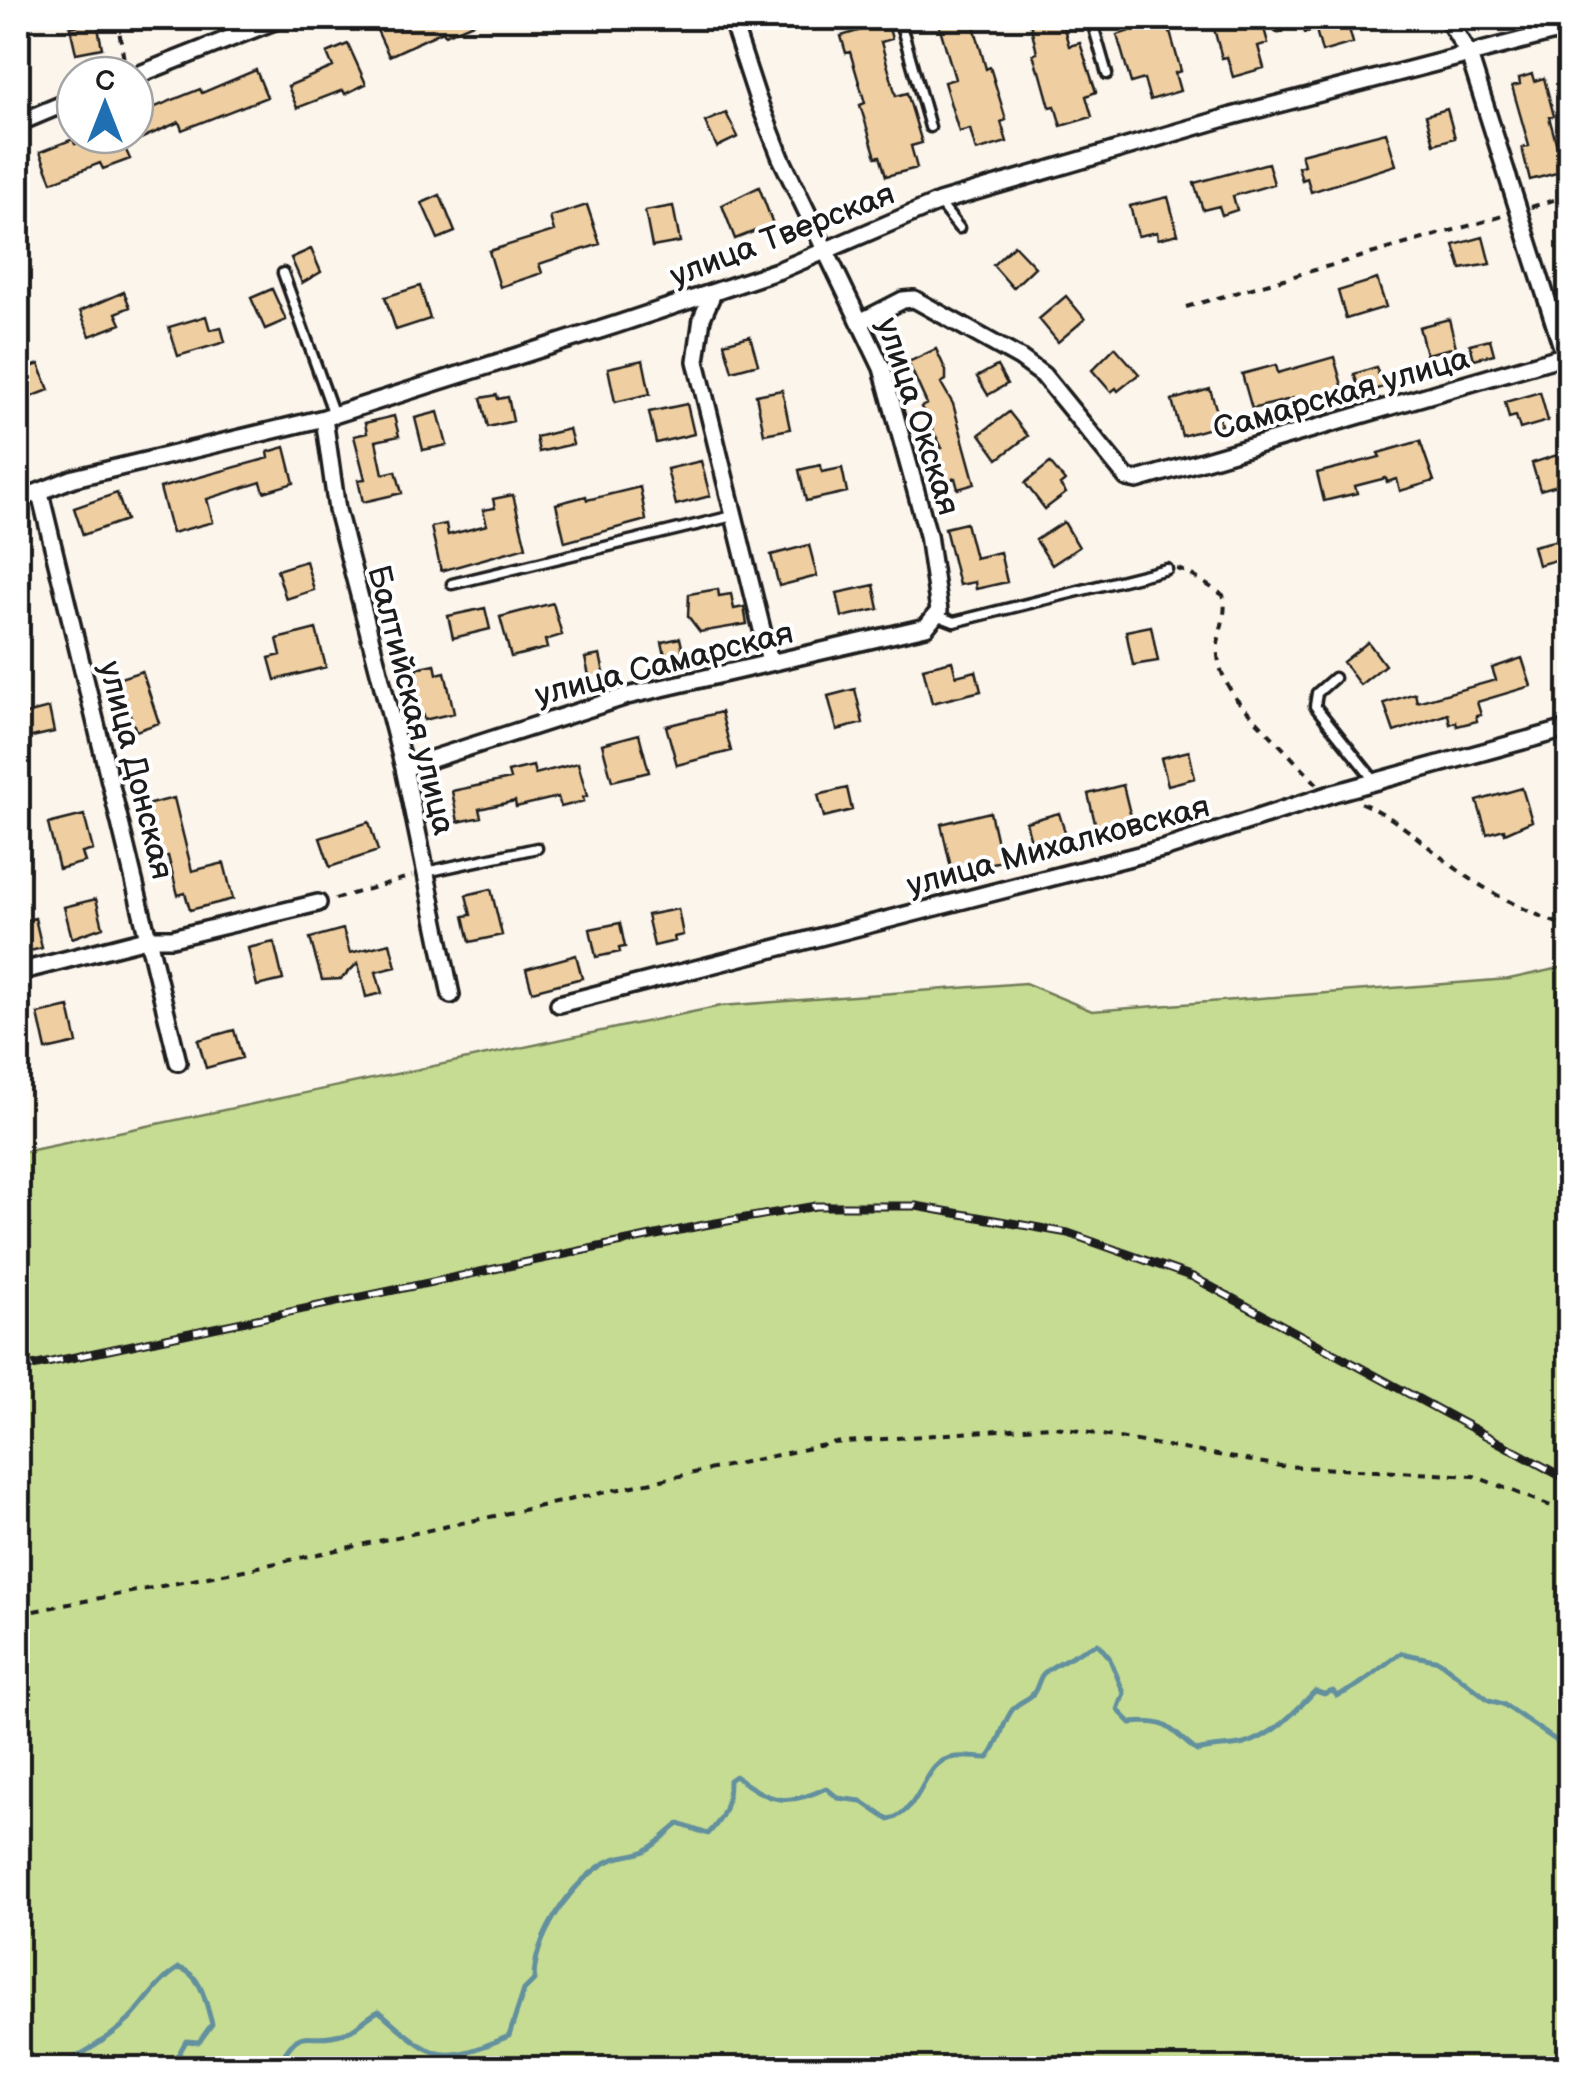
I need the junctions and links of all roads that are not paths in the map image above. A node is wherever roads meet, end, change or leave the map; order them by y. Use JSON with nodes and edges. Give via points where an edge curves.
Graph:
{"nodes":[{"id":1,"x":282,"y":18,"type":"edge"},
{"id":2,"x":771,"y":18,"type":"edge"},
{"id":3,"x":899,"y":18,"type":"edge"},
{"id":4,"x":1091,"y":18,"type":"edge"},
{"id":5,"x":1447,"y":18,"type":"edge"},
{"id":6,"x":733,"y":23,"type":"edge"},
{"id":7,"x":1570,"y":28,"type":"edge"},
{"id":8,"x":1469,"y":55,"type":"junction"},
{"id":9,"x":155,"y":67,"type":"edge"},
{"id":10,"x":1107,"y":74,"type":"dead end"},
{"id":11,"x":55,"y":107,"type":"edge"},
{"id":12,"x":18,"y":123,"type":"edge"},
{"id":13,"x":930,"y":127,"type":"dead end"},
{"id":14,"x":939,"y":202,"type":"junction"},
{"id":15,"x":959,"y":228,"type":"dead end"},
{"id":16,"x":826,"y":251,"type":"junction"},
{"id":17,"x":283,"y":273,"type":"dead end"},
{"id":18,"x":713,"y":293,"type":"junction"},
{"id":19,"x":862,"y":321,"type":"junction"},
{"id":20,"x":1567,"y":354,"type":"edge"},
{"id":21,"x":1570,"y":372,"type":"edge"},
{"id":22,"x":329,"y":416,"type":"junction"},
{"id":23,"x":40,"y":493,"type":"junction"},
{"id":24,"x":18,"y":500,"type":"edge"},
{"id":25,"x":733,"y":516,"type":"junction"},
{"id":26,"x":1167,"y":569,"type":"road end"},
{"id":27,"x":452,"y":584,"type":"dead end"},
{"id":28,"x":936,"y":615,"type":"junction"},
{"id":29,"x":770,"y":662,"type":"junction"},
{"id":30,"x":1334,"y":678,"type":"dead end"},
{"id":31,"x":1570,"y":728,"type":"edge"},
{"id":32,"x":404,"y":768,"type":"junction"},
{"id":33,"x":1375,"y":782,"type":"junction"},
{"id":34,"x":537,"y":848,"type":"dead end"},
{"id":35,"x":426,"y":872,"type":"junction"},
{"id":36,"x":322,"y":902,"type":"road end"},
{"id":37,"x":150,"y":938,"type":"junction"},
{"id":38,"x":22,"y":971,"type":"dead end"},
{"id":39,"x":451,"y":994,"type":"dead end"},
{"id":40,"x":559,"y":1004,"type":"dead end"},
{"id":41,"x":178,"y":1062,"type":"dead end"}],
"edges":[{"from":1,"to":9,"type":"street"},
{"from":2,"to":6,"type":"lane"},
{"from":3,"to":13,"type":"lane"},
{"from":4,"to":10,"type":"lane"},
{"from":5,"to":8,"type":"street"},
{"from":6,"to":16,"type":"street","name":"улица Окская","via":[[756,97]]},
{"from":7,"to":8,"type":"street","name":"улица Тверская"},
{"from":8,"to":14,"type":"street","name":"улица Тверская"},
{"from":8,"to":20,"type":"street"},
{"from":11,"to":12,"type":"street"},
{"from":14,"to":15,"type":"lane"},
{"from":14,"to":16,"type":"street","name":"улица Тверская"},
{"from":16,"to":18,"type":"street","name":"улица Тверская"},
{"from":16,"to":19,"type":"street","name":"улица Окская"},
{"from":17,"to":22,"type":"lane"},
{"from":18,"to":22,"type":"street","name":"улица Тверская"},
{"from":18,"to":25,"type":"street","via":[[696,361]]},
{"from":19,"to":20,"type":"street","name":"Самарская улица","via":[[914,298],[1020,358],[1043,375],[1127,478],[1153,477]]},
{"from":19,"to":28,"type":"street","name":"улица Окская","via":[[882,368],[928,534],[940,603]]},
{"from":20,"to":21,"type":"street"},
{"from":22,"to":23,"type":"street","name":"улица Тверская","via":[[74,478]]},
{"from":22,"to":32,"type":"street","name":"Балтийская улица","via":[[337,510]]},
{"from":23,"to":24,"type":"street","name":"улица Тверская"},
{"from":23,"to":37,"type":"street","name":"улица Донская"},
{"from":25,"to":27,"type":"lane"},
{"from":25,"to":29,"type":"street"},
{"from":26,"to":28,"type":"lane","via":[[954,622]]},
{"from":28,"to":29,"type":"street","name":"улица Самарская","via":[[926,627]]},
{"from":29,"to":32,"type":"street","name":"улица Самарская","via":[[580,709]]},
{"from":30,"to":33,"type":"lane","via":[[1317,693],[1315,706]]},
{"from":31,"to":33,"type":"street","name":"улица Михалковская"},
{"from":32,"to":35,"type":"street","name":"Балтийская улица"},
{"from":33,"to":40,"type":"street","name":"улица Михалковская","via":[[1166,848]]},
{"from":34,"to":35,"type":"lane"},
{"from":35,"to":39,"type":"street","name":"Балтийская улица"},
{"from":36,"to":37,"type":"street"},
{"from":37,"to":38,"type":"street"},
{"from":37,"to":41,"type":"street","name":"улица Донская"}]}
